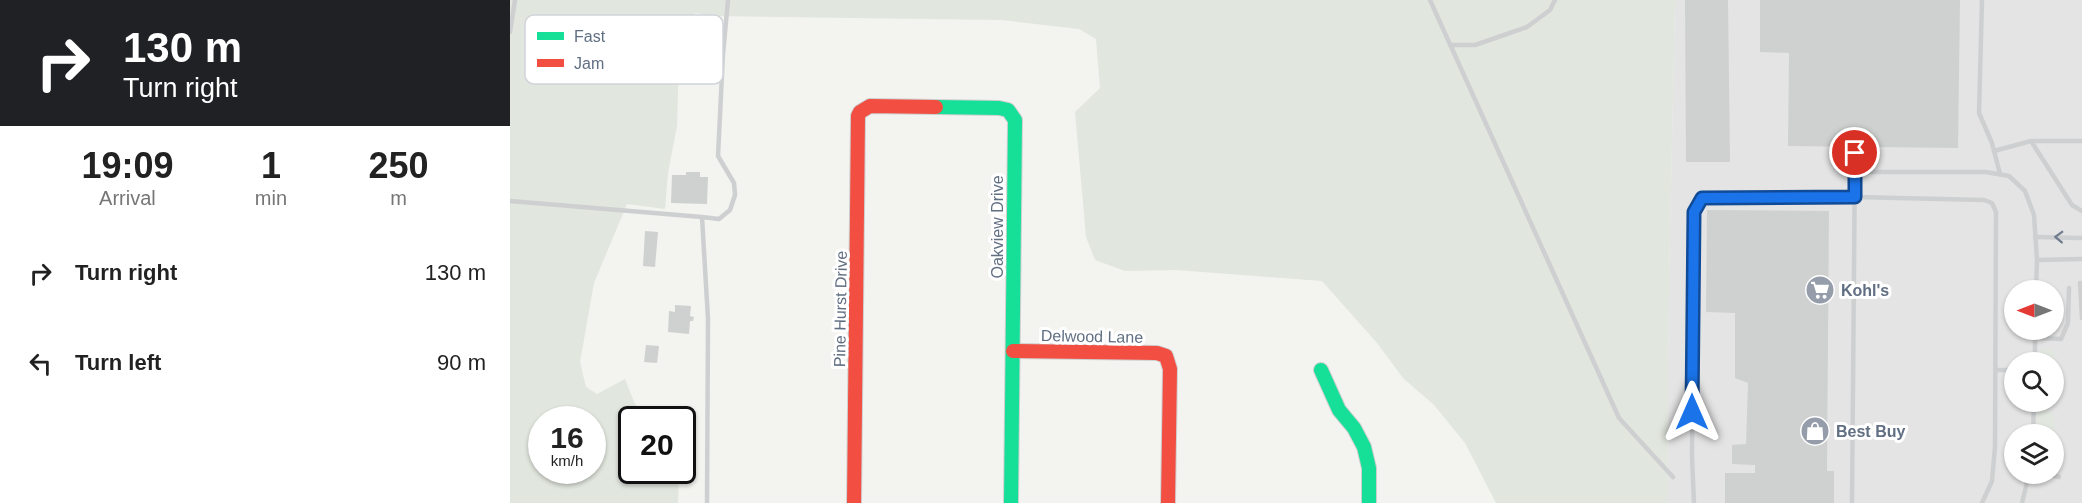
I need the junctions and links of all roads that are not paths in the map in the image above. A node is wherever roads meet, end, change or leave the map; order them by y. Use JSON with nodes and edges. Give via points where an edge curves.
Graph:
{"nodes":[{"id":1,"x":515,"y":0,"type":"edge"},
{"id":2,"x":728,"y":0,"type":"edge"},
{"id":3,"x":1430,"y":0,"type":"edge"},
{"id":4,"x":1555,"y":0,"type":"edge"},
{"id":5,"x":1982,"y":0,"type":"edge"},
{"id":6,"x":510,"y":32,"type":"edge"},
{"id":7,"x":1450,"y":45,"type":"junction"},
{"id":8,"x":723,"y":54,"type":"edge"},
{"id":9,"x":722,"y":84,"type":"edge"},
{"id":10,"x":858,"y":116,"type":"joint"},
{"id":11,"x":2031,"y":141,"type":"junction"},
{"id":12,"x":2082,"y":141,"type":"edge"},
{"id":13,"x":1994,"y":151,"type":"junction"},
{"id":14,"x":1855,"y":153,"type":"dead end"},
{"id":15,"x":1856,"y":172,"type":"junction"},
{"id":16,"x":2000,"y":174,"type":"junction"},
{"id":17,"x":1855,"y":197,"type":"junction"},
{"id":18,"x":510,"y":201,"type":"edge"},
{"id":19,"x":2082,"y":211,"type":"edge"},
{"id":20,"x":702,"y":218,"type":"junction"},
{"id":21,"x":2035,"y":237,"type":"junction"},
{"id":22,"x":2082,"y":238,"type":"edge"},
{"id":23,"x":2082,"y":259,"type":"edge"},
{"id":24,"x":2037,"y":260,"type":"junction"},
{"id":25,"x":2036,"y":280,"type":"edge"},
{"id":26,"x":2080,"y":283,"type":"dead end"},
{"id":27,"x":2069,"y":288,"type":"dead end"},
{"id":28,"x":2082,"y":318,"type":"edge"},
{"id":29,"x":2064,"y":332,"type":"edge"},
{"id":30,"x":1013,"y":351,"type":"junction"},
{"id":31,"x":1321,"y":370,"type":"dead end"},
{"id":32,"x":1996,"y":370,"type":"junction"},
{"id":33,"x":2004,"y":370,"type":"edge"},
{"id":34,"x":1673,"y":477,"type":"dead end"},
{"id":35,"x":2027,"y":484,"type":"edge"},
{"id":36,"x":707,"y":503,"type":"edge"},
{"id":37,"x":854,"y":503,"type":"edge"},
{"id":38,"x":1011,"y":503,"type":"edge"},
{"id":39,"x":1168,"y":503,"type":"edge"},
{"id":40,"x":1369,"y":503,"type":"edge"},
{"id":41,"x":1694,"y":503,"type":"edge"},
{"id":42,"x":1852,"y":503,"type":"edge"},
{"id":43,"x":1982,"y":503,"type":"edge"},
{"id":44,"x":2022,"y":503,"type":"edge"}],
"edges":[{"from":1,"to":6,"type":"lane"},
{"from":2,"to":8,"type":"lane"},
{"from":3,"to":7,"type":"lane"},
{"from":4,"to":7,"type":"lane","via":[[1550,10],[1527,27],[1475,45]]},
{"from":5,"to":13,"type":"lane","via":[[1979,113]]},
{"from":7,"to":34,"type":"lane","via":[[1619,418]]},
{"from":9,"to":20,"type":"lane","via":[[718,156],[734,183],[735,195],[730,210],[719,219]]},
{"from":10,"to":30,"type":"street","name":"Oakview Drive","via":[[870,106],[1005,108],[1013,115]]},
{"from":10,"to":37,"type":"street","name":"Pine Hurst Drive"},
{"from":11,"to":12,"type":"lane"},
{"from":11,"to":13,"type":"lane"},
{"from":11,"to":19,"type":"lane","via":[[2072,205]]},
{"from":13,"to":16,"type":"lane"},
{"from":14,"to":15,"type":"lane"},
{"from":15,"to":16,"type":"lane"},
{"from":15,"to":17,"type":"lane"},
{"from":16,"to":21,"type":"lane","via":[[2009,176],[2025,191],[2034,215]]},
{"from":17,"to":32,"type":"lane","via":[[1992,203],[1996,212]]},
{"from":17,"to":41,"type":"lane","via":[[1702,198],[1694,212]]},
{"from":17,"to":42,"type":"lane"},
{"from":18,"to":20,"type":"lane"},
{"from":20,"to":36,"type":"lane","via":[[708,320]]},
{"from":22,"to":21,"type":"lane","one_way":true},
{"from":21,"to":24,"type":"lane"},
{"from":23,"to":24,"type":"lane"},
{"from":24,"to":25,"type":"lane"},
{"from":26,"to":28,"type":"lane"},
{"from":27,"to":29,"type":"lane"},
{"from":30,"to":38,"type":"street","name":"Oakview Drive"},
{"from":30,"to":39,"type":"street","name":"Delwood Lane","via":[[1166,356],[1170,369]]},
{"from":31,"to":40,"type":"street","via":[[1339,410],[1364,447],[1369,468]]},
{"from":32,"to":33,"type":"lane"},
{"from":32,"to":43,"type":"lane","via":[[1995,464]]},
{"from":35,"to":44,"type":"lane"}]}
